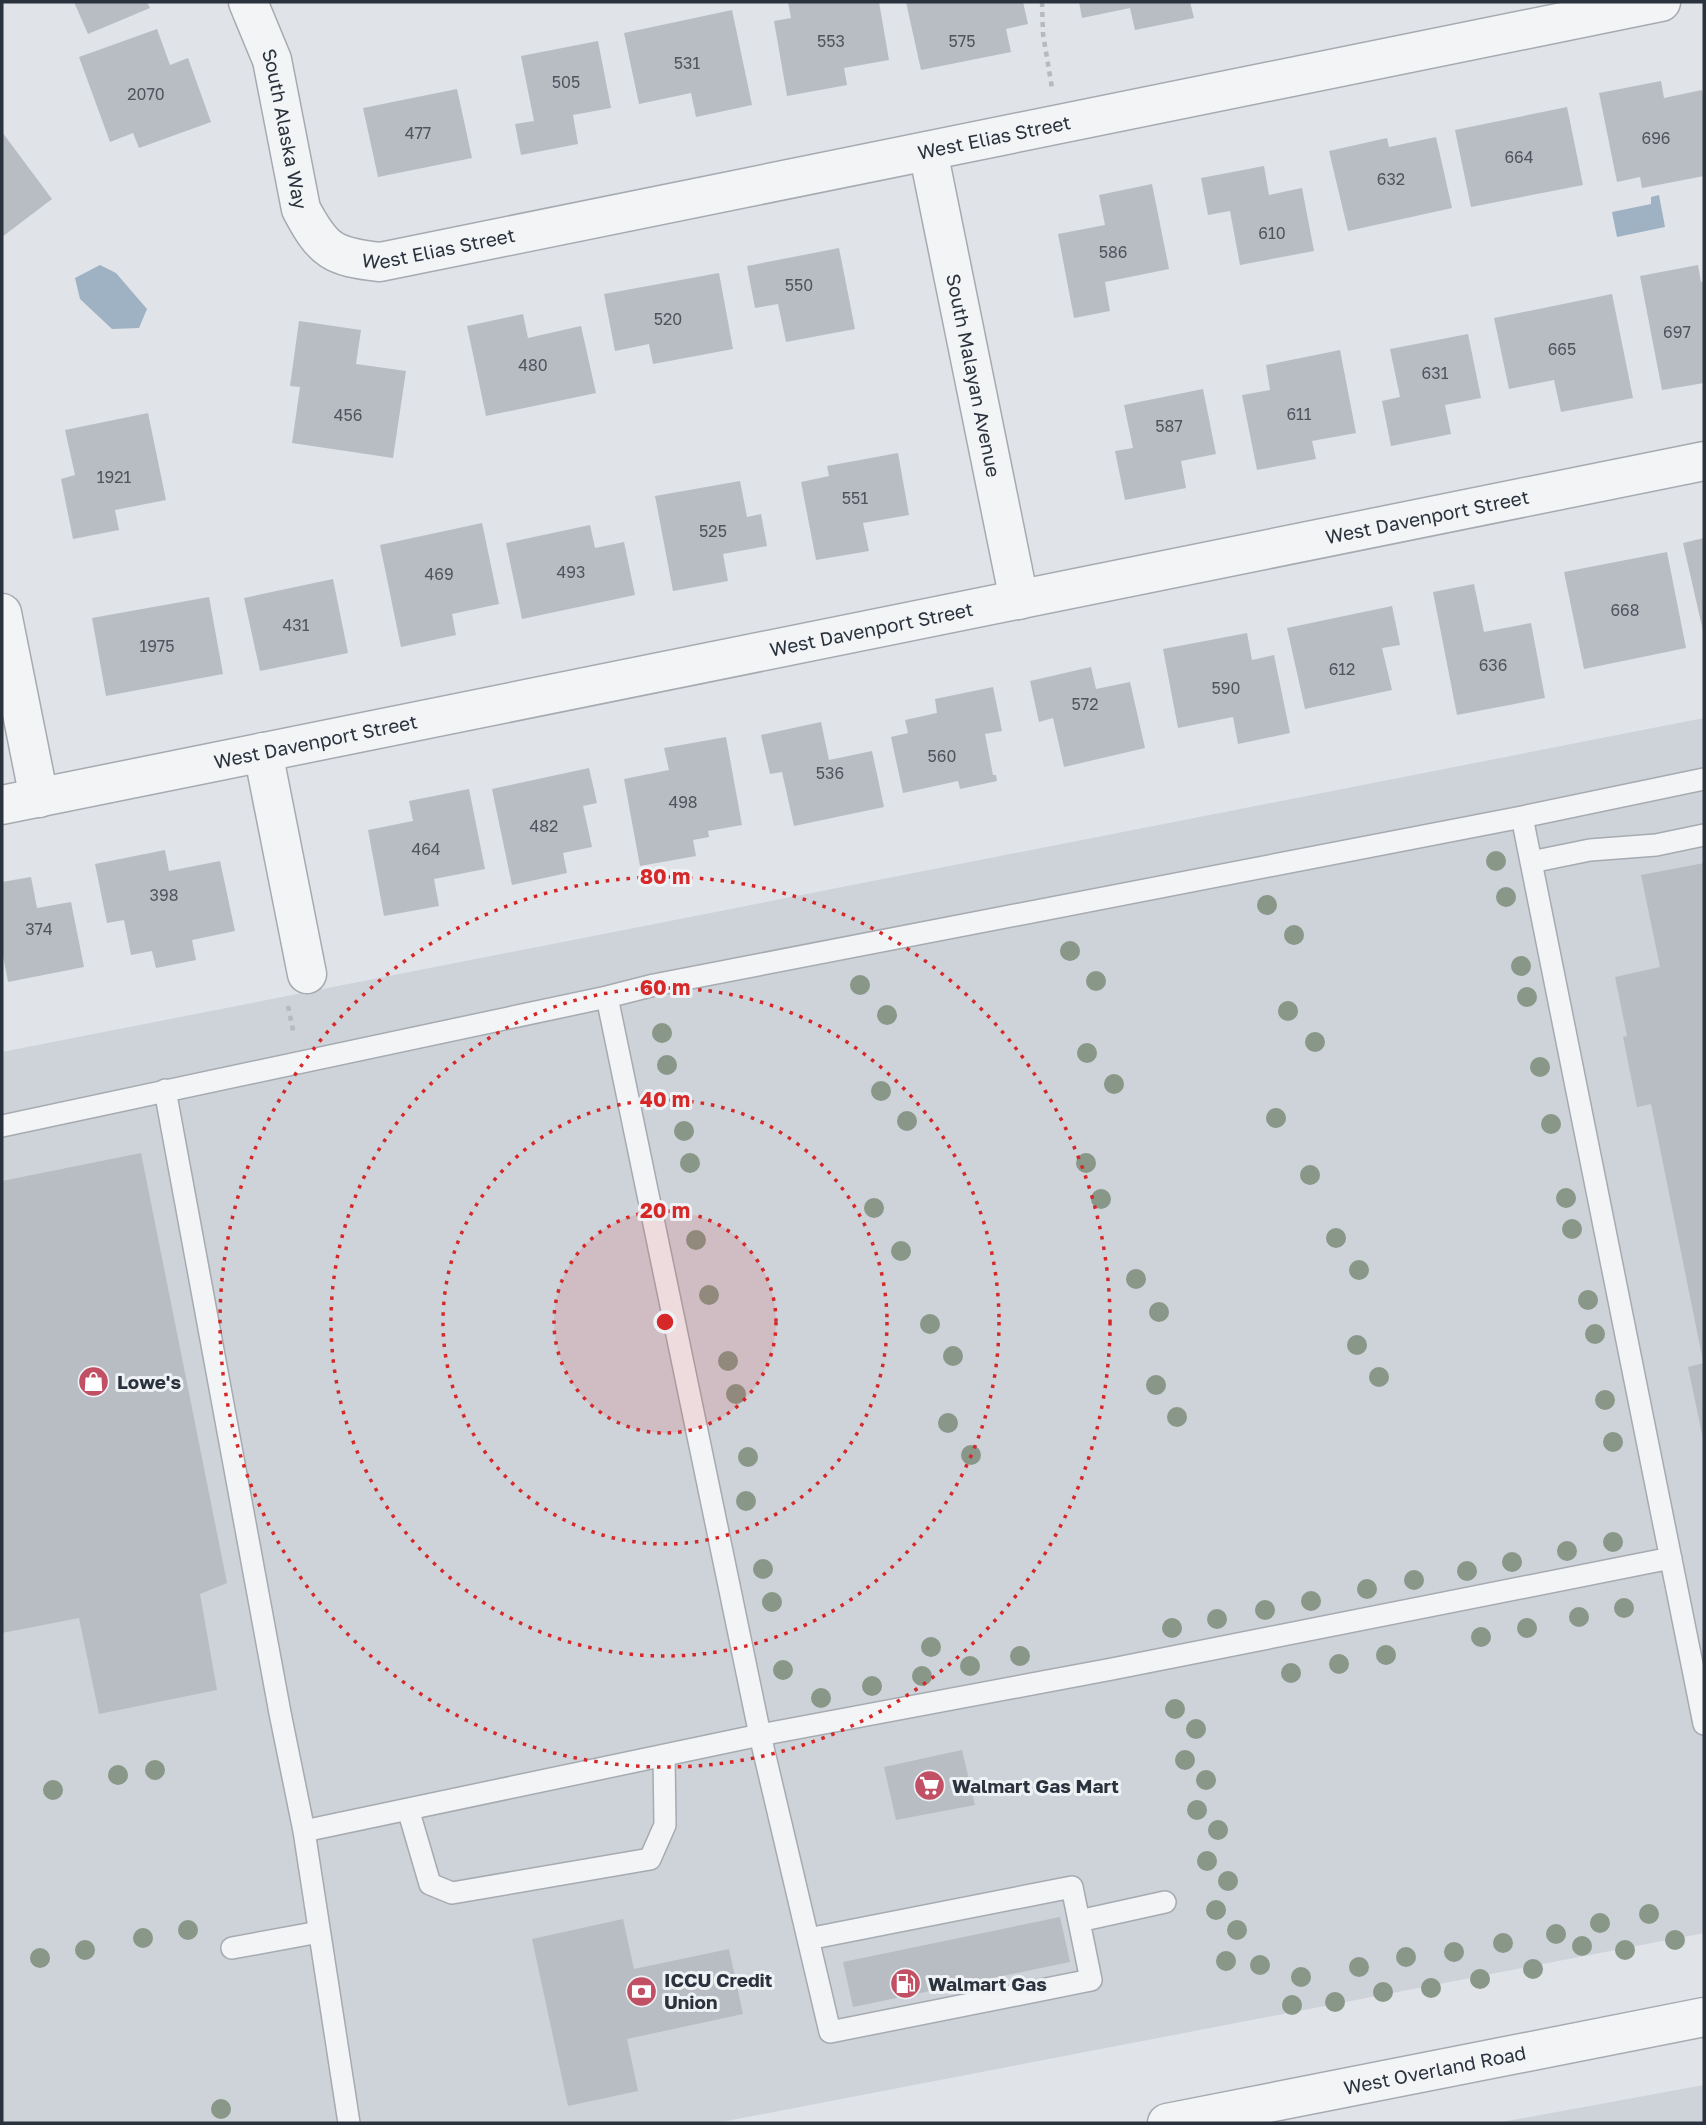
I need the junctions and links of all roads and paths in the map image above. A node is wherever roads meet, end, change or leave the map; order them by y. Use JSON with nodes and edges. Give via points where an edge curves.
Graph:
{"nodes":[{"id":1,"x":248,"y":2,"type":"edge"},
{"id":2,"x":1042,"y":2,"type":"edge"},
{"id":3,"x":1661,"y":2,"type":"edge"},
{"id":4,"x":1058,"y":124,"type":"junction"},
{"id":5,"x":928,"y":151,"type":"junction"},
{"id":6,"x":330,"y":250,"type":"joint"},
{"id":7,"x":1704,"y":461,"type":"edge"},
{"id":8,"x":1019,"y":600,"type":"junction"},
{"id":9,"x":2,"y":612,"type":"edge"},
{"id":10,"x":263,"y":752,"type":"junction"},
{"id":11,"x":1704,"y":779,"type":"edge"},
{"id":12,"x":39,"y":798,"type":"junction"},
{"id":13,"x":2,"y":805,"type":"edge"},
{"id":14,"x":1522,"y":817,"type":"junction"},
{"id":15,"x":1704,"y":835,"type":"edge"},
{"id":16,"x":1531,"y":862,"type":"junction"},
{"id":17,"x":307,"y":974,"type":"dead end"},
{"id":18,"x":607,"y":997,"type":"junction"},
{"id":19,"x":165,"y":1090,"type":"junction"},
{"id":20,"x":2,"y":1126,"type":"edge"},
{"id":21,"x":1671,"y":1558,"type":"junction"},
{"id":22,"x":1704,"y":1724,"type":"edge"},
{"id":23,"x":760,"y":1735,"type":"junction"},
{"id":24,"x":664,"y":1755,"type":"junction"},
{"id":25,"x":408,"y":1809,"type":"junction"},
{"id":26,"x":304,"y":1831,"type":"junction"},
{"id":27,"x":1165,"y":1902,"type":"dead end"},
{"id":28,"x":1079,"y":1920,"type":"junction"},
{"id":29,"x":319,"y":1932,"type":"junction"},
{"id":30,"x":808,"y":1939,"type":"junction"},
{"id":31,"x":232,"y":1948,"type":"dead end"},
{"id":32,"x":1704,"y":2017,"type":"edge"},
{"id":33,"x":1214,"y":2119,"type":"edge"},
{"id":34,"x":349,"y":2123,"type":"edge"},
{"id":35,"x":1167,"y":2123,"type":"edge"}],
"edges":[{"from":1,"to":6,"type":"street","name":"South Alaska Way","via":[[272,60],[301,209]]},
{"from":2,"to":4,"type":"path"},
{"from":3,"to":4,"type":"street","name":"West Elias Street"},
{"from":4,"to":5,"type":"street","name":"West Elias Street"},
{"from":5,"to":6,"type":"street","name":"West Elias Street","via":[[380,262],[352,259]]},
{"from":5,"to":8,"type":"street","name":"South Malayan Avenue"},
{"from":7,"to":8,"type":"street","name":"West Davenport Street"},
{"from":8,"to":10,"type":"street","name":"West Davenport Street"},
{"from":9,"to":12,"type":"street"},
{"from":10,"to":12,"type":"street","name":"West Davenport Street"},
{"from":10,"to":17,"type":"street"},
{"from":11,"to":14,"type":"lane"},
{"from":12,"to":13,"type":"street","name":"West Davenport Street"},
{"from":14,"to":16,"type":"lane"},
{"from":14,"to":18,"type":"lane"},
{"from":15,"to":16,"type":"lane"},
{"from":16,"to":21,"type":"lane"},
{"from":18,"to":19,"type":"lane"},
{"from":18,"to":23,"type":"lane"},
{"from":19,"to":20,"type":"lane"},
{"from":19,"to":26,"type":"lane"},
{"from":21,"to":22,"type":"lane"},
{"from":21,"to":23,"type":"lane"},
{"from":23,"to":24,"type":"lane"},
{"from":23,"to":30,"type":"lane"},
{"from":24,"to":25,"type":"lane"},
{"from":24,"to":25,"type":"lane","via":[[665,1825],[650,1859],[452,1893],[430,1884]]},
{"from":25,"to":26,"type":"lane"},
{"from":26,"to":29,"type":"lane"},
{"from":27,"to":28,"type":"lane"},
{"from":28,"to":30,"type":"lane","via":[[1072,1887]]},
{"from":28,"to":30,"type":"lane","via":[[1091,1980],[830,2032]]},
{"from":29,"to":31,"type":"lane"},
{"from":29,"to":34,"type":"lane"},
{"from":32,"to":33,"type":"street","name":"West Overland Road"},
{"from":33,"to":35,"type":"street","name":"West Overland Road"}]}
